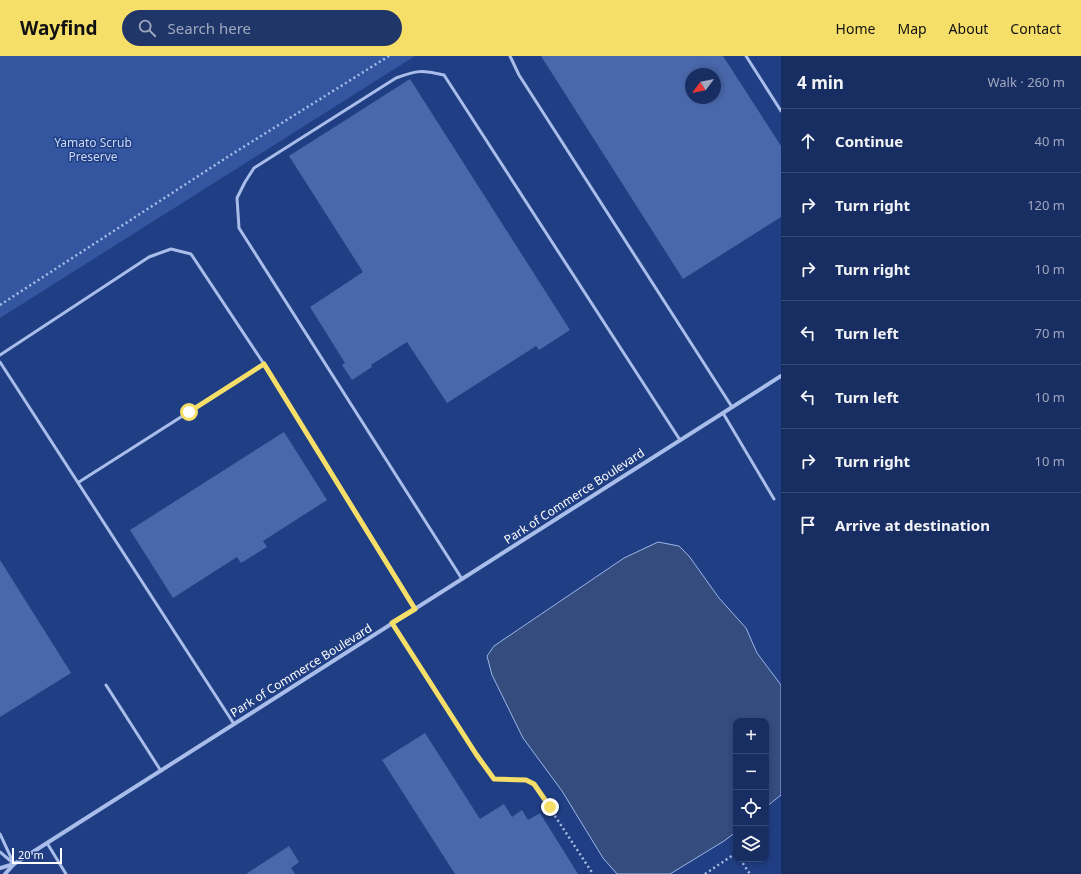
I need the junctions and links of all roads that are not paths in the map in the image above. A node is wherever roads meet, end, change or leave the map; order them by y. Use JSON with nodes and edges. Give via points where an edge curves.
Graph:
{"nodes":[{"id":1,"x":510,"y":56,"type":"edge"},
{"id":2,"x":746,"y":56,"type":"edge"},
{"id":3,"x":781,"y":111,"type":"edge"},
{"id":4,"x":0,"y":355,"type":"edge"},
{"id":5,"x":0,"y":362,"type":"edge"},
{"id":6,"x":264,"y":364,"type":"junction"},
{"id":7,"x":781,"y":376,"type":"edge"},
{"id":8,"x":732,"y":407,"type":"junction"},
{"id":9,"x":722,"y":413,"type":"junction"},
{"id":10,"x":680,"y":440,"type":"junction"},
{"id":11,"x":78,"y":482,"type":"junction"},
{"id":12,"x":774,"y":499,"type":"dead end"},
{"id":13,"x":462,"y":579,"type":"junction"},
{"id":14,"x":415,"y":609,"type":"junction"},
{"id":15,"x":392,"y":623,"type":"junction"},
{"id":16,"x":106,"y":686,"type":"dead end"},
{"id":17,"x":234,"y":724,"type":"junction"},
{"id":18,"x":161,"y":771,"type":"junction"},
{"id":19,"x":494,"y":779,"type":"road end"},
{"id":20,"x":0,"y":834,"type":"edge"},
{"id":21,"x":47,"y":843,"type":"junction"},
{"id":22,"x":0,"y":852,"type":"edge"},
{"id":23,"x":14,"y":864,"type":"junction"},
{"id":24,"x":0,"y":868,"type":"edge"},
{"id":25,"x":5,"y":874,"type":"edge"},
{"id":26,"x":66,"y":874,"type":"edge"}],
"edges":[{"from":1,"to":8,"type":"lane","via":[[519,75]]},
{"from":2,"to":3,"type":"lane"},
{"from":4,"to":6,"type":"lane","via":[[149,257],[171,249],[191,254]]},
{"from":5,"to":11,"type":"lane"},
{"from":6,"to":11,"type":"lane"},
{"from":6,"to":14,"type":"lane"},
{"from":7,"to":8,"type":"street","name":"Park of Commerce Boulevard"},
{"from":8,"to":9,"type":"street","name":"Park of Commerce Boulevard"},
{"from":9,"to":10,"type":"street","name":"Park of Commerce Boulevard"},
{"from":9,"to":12,"type":"lane"},
{"from":10,"to":13,"type":"street","name":"Park of Commerce Boulevard"},
{"from":10,"to":13,"type":"lane","via":[[444,75],[416,71],[396,78],[254,168],[237,198],[239,228]]},
{"from":11,"to":17,"type":"lane"},
{"from":13,"to":14,"type":"street","name":"Park of Commerce Boulevard"},
{"from":14,"to":15,"type":"street","name":"Park of Commerce Boulevard"},
{"from":15,"to":17,"type":"street","name":"Park of Commerce Boulevard"},
{"from":15,"to":19,"type":"lane"},
{"from":16,"to":18,"type":"lane"},
{"from":17,"to":18,"type":"street","name":"Park of Commerce Boulevard"},
{"from":18,"to":21,"type":"street","name":"Park of Commerce Boulevard"},
{"from":20,"to":23,"type":"lane"},
{"from":21,"to":23,"type":"street","name":"Park of Commerce Boulevard"},
{"from":21,"to":26,"type":"lane"},
{"from":22,"to":23,"type":"lane"},
{"from":23,"to":24,"type":"street","name":"Park of Commerce Boulevard"},
{"from":23,"to":25,"type":"street","name":"Park of Commerce Boulevard"}]}
